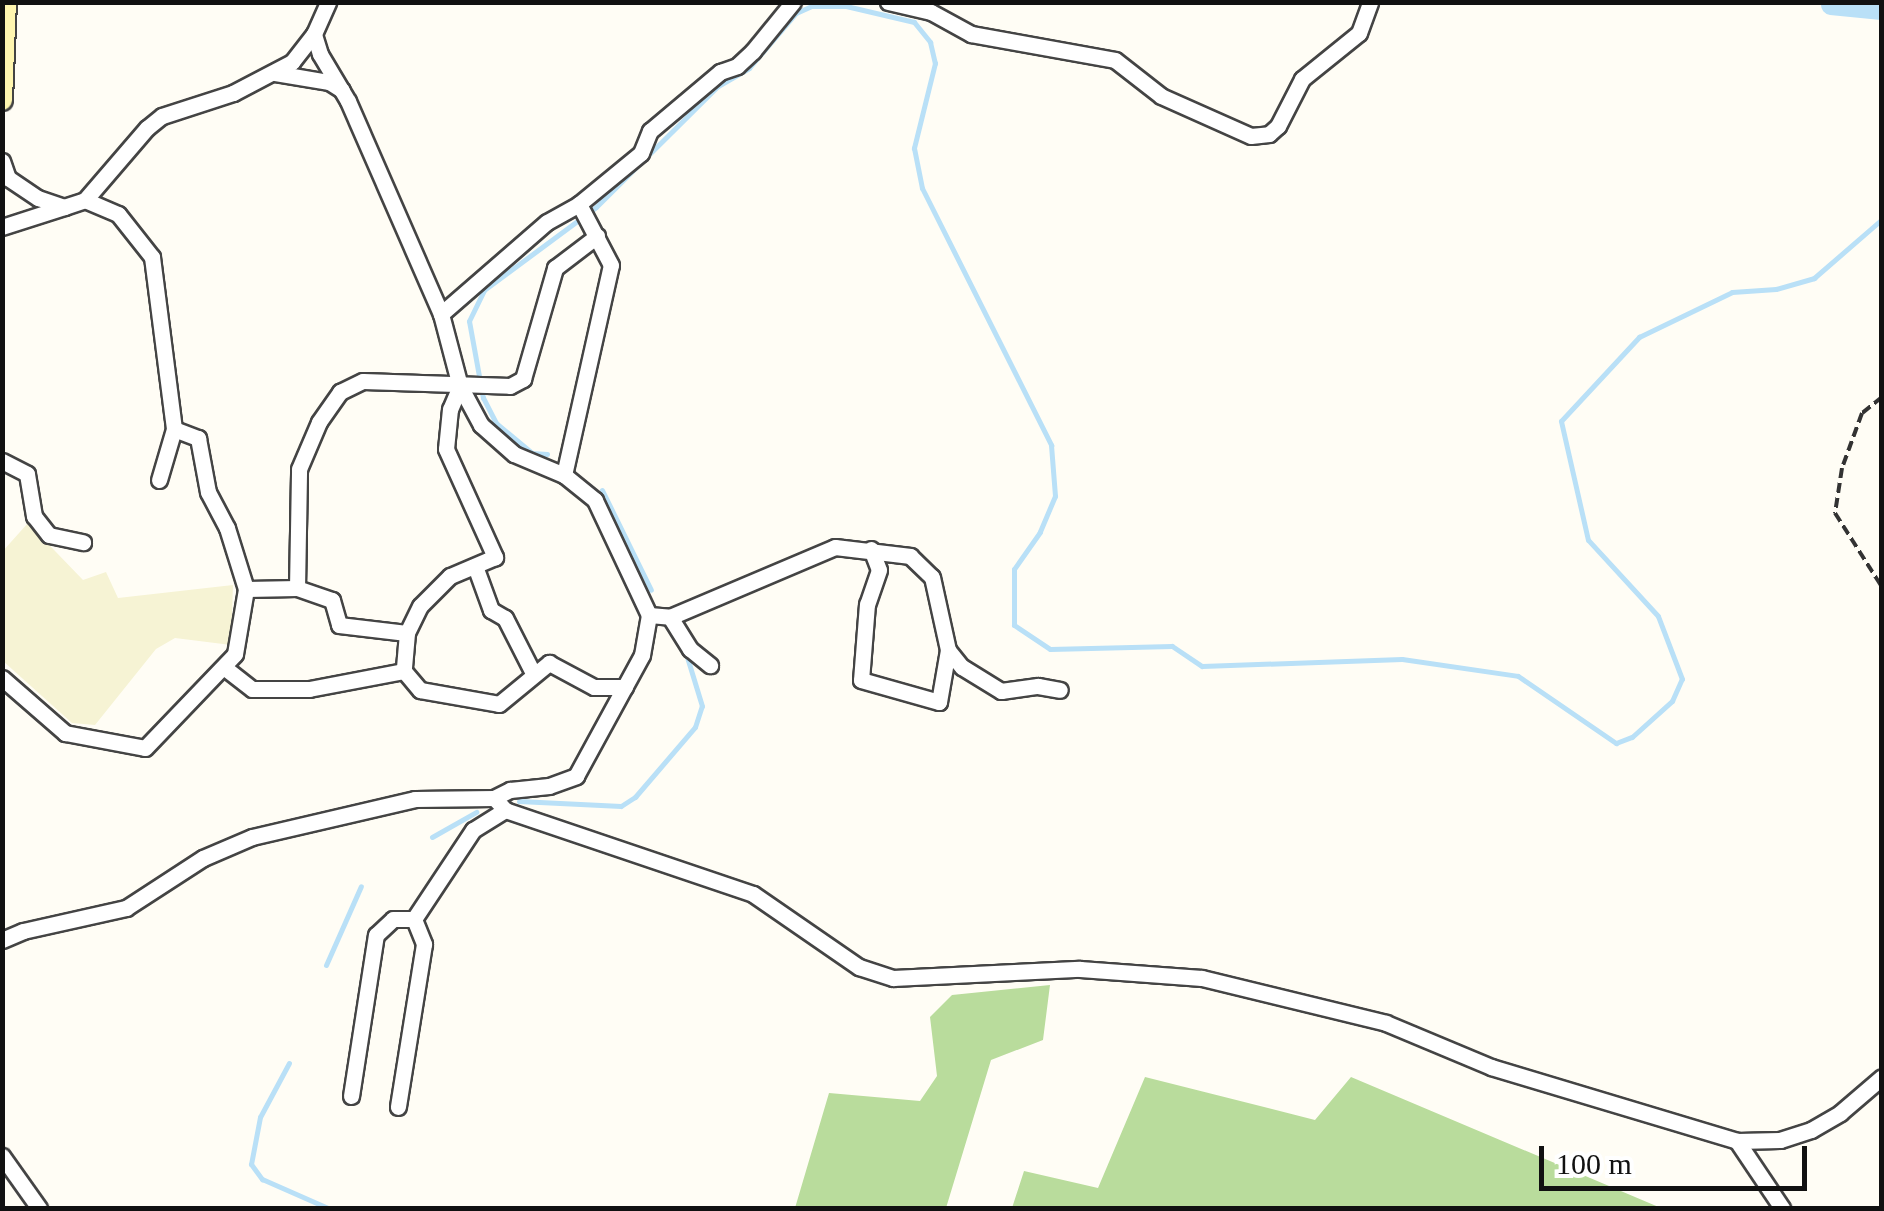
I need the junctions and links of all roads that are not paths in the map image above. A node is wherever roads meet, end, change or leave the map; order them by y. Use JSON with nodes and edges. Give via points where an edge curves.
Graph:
{"nodes":[{"id":1,"x":6,"y":2,"type":"edge"},
{"id":2,"x":328,"y":2,"type":"edge"},
{"id":3,"x":793,"y":2,"type":"edge"},
{"id":4,"x":888,"y":2,"type":"edge"},
{"id":5,"x":1370,"y":2,"type":"edge"},
{"id":6,"x":932,"y":8,"type":"edge"},
{"id":7,"x":314,"y":34,"type":"junction"},
{"id":8,"x":274,"y":73,"type":"junction"},
{"id":9,"x":343,"y":90,"type":"junction"},
{"id":10,"x":2,"y":100,"type":"edge"},
{"id":11,"x":2,"y":162,"type":"edge"},
{"id":12,"x":86,"y":200,"type":"junction"},
{"id":13,"x":64,"y":206,"type":"junction"},
{"id":14,"x":580,"y":206,"type":"junction"},
{"id":15,"x":2,"y":227,"type":"edge"},
{"id":16,"x":594,"y":229,"type":"junction"},
{"id":17,"x":441,"y":314,"type":"junction"},
{"id":18,"x":466,"y":386,"type":"junction"},
{"id":19,"x":174,"y":430,"type":"junction"},
{"id":20,"x":2,"y":461,"type":"edge"},
{"id":21,"x":564,"y":475,"type":"junction"},
{"id":22,"x":159,"y":480,"type":"dead end"},
{"id":23,"x":83,"y":542,"type":"dead end"},
{"id":24,"x":870,"y":549,"type":"junction"},
{"id":25,"x":474,"y":566,"type":"junction"},
{"id":26,"x":297,"y":588,"type":"junction"},
{"id":27,"x":246,"y":589,"type":"junction"},
{"id":28,"x":649,"y":614,"type":"junction"},
{"id":29,"x":670,"y":617,"type":"junction"},
{"id":30,"x":406,"y":632,"type":"junction"},
{"id":31,"x":948,"y":650,"type":"junction"},
{"id":32,"x":710,"y":665,"type":"dead end"},
{"id":33,"x":225,"y":668,"type":"junction"},
{"id":34,"x":404,"y":670,"type":"junction"},
{"id":35,"x":532,"y":673,"type":"junction"},
{"id":36,"x":2,"y":678,"type":"edge"},
{"id":37,"x":625,"y":687,"type":"junction"},
{"id":38,"x":1060,"y":690,"type":"dead end"},
{"id":39,"x":499,"y":804,"type":"junction"},
{"id":40,"x":414,"y":919,"type":"junction"},
{"id":41,"x":2,"y":940,"type":"edge"},
{"id":42,"x":1882,"y":1077,"type":"edge"},
{"id":43,"x":351,"y":1096,"type":"dead end"},
{"id":44,"x":398,"y":1106,"type":"dead end"},
{"id":45,"x":1737,"y":1141,"type":"junction"},
{"id":46,"x":2,"y":1156,"type":"edge"},
{"id":47,"x":39,"y":1208,"type":"edge"},
{"id":48,"x":1782,"y":1208,"type":"edge"}],
"edges":[{"from":1,"to":10,"type":"main road"},
{"from":2,"to":7,"type":"street"},
{"from":3,"to":14,"type":"street","via":[[753,51],[650,131],[642,153]]},
{"from":4,"to":6,"type":"street"},
{"from":5,"to":6,"type":"street","via":[[1359,33],[1302,79],[1278,126],[1252,136],[1161,96],[1114,60],[972,34]]},
{"from":7,"to":8,"type":"street"},
{"from":7,"to":9,"type":"street"},
{"from":8,"to":9,"type":"street"},
{"from":8,"to":12,"type":"street","via":[[162,116]]},
{"from":9,"to":17,"type":"street"},
{"from":11,"to":13,"type":"street","via":[[8,178]]},
{"from":12,"to":13,"type":"street"},
{"from":12,"to":19,"type":"street","via":[[118,214],[152,257]]},
{"from":13,"to":15,"type":"street"},
{"from":14,"to":16,"type":"street"},
{"from":14,"to":17,"type":"street","via":[[548,222]]},
{"from":16,"to":18,"type":"street","via":[[555,268],[523,379],[510,386]]},
{"from":16,"to":21,"type":"street","via":[[611,265]]},
{"from":17,"to":18,"type":"street"},
{"from":18,"to":21,"type":"street","via":[[482,425],[514,454]]},
{"from":18,"to":25,"type":"street","via":[[450,410],[446,449],[496,557]]},
{"from":18,"to":26,"type":"street","via":[[390,380],[340,392],[318,422],[299,469]]},
{"from":19,"to":22,"type":"street"},
{"from":19,"to":27,"type":"street","via":[[198,438],[208,492]]},
{"from":20,"to":23,"type":"street","via":[[27,474],[34,516],[49,535]]},
{"from":21,"to":28,"type":"street","via":[[595,500]]},
{"from":24,"to":29,"type":"street","via":[[835,547]]},
{"from":24,"to":31,"type":"street","via":[[910,556],[932,576]]},
{"from":24,"to":31,"type":"street","via":[[879,570],[867,604],[860,680],[939,702]]},
{"from":25,"to":30,"type":"street","via":[[450,576],[420,606]]},
{"from":25,"to":35,"type":"street","via":[[491,610],[504,618]]},
{"from":26,"to":27,"type":"street"},
{"from":26,"to":30,"type":"street","via":[[332,600],[339,625]]},
{"from":27,"to":33,"type":"street","via":[[240,640]]},
{"from":28,"to":29,"type":"street"},
{"from":28,"to":37,"type":"street","via":[[642,655]]},
{"from":29,"to":32,"type":"street","via":[[690,649]]},
{"from":30,"to":34,"type":"street"},
{"from":31,"to":38,"type":"street","via":[[1001,691]]},
{"from":33,"to":34,"type":"street","via":[[252,689],[310,689]]},
{"from":33,"to":36,"type":"street","via":[[145,748],[65,733]]},
{"from":34,"to":35,"type":"street","via":[[420,690],[500,704]]},
{"from":35,"to":37,"type":"street","via":[[549,663],[594,687]]},
{"from":37,"to":39,"type":"street","via":[[576,776],[510,790]]},
{"from":39,"to":40,"type":"street","via":[[472,830]]},
{"from":39,"to":41,"type":"street","via":[[415,799],[252,837],[203,858],[126,908]]},
{"from":39,"to":45,"type":"street","via":[[753,894],[859,967],[893,978],[1080,969],[1202,978],[1386,1023],[1491,1067]]},
{"from":40,"to":43,"type":"street","via":[[393,919],[376,934]]},
{"from":40,"to":44,"type":"street","via":[[424,944]]},
{"from":42,"to":45,"type":"street","via":[[1811,1130],[1780,1140]]},
{"from":45,"to":48,"type":"street"},
{"from":46,"to":47,"type":"street"}]}
